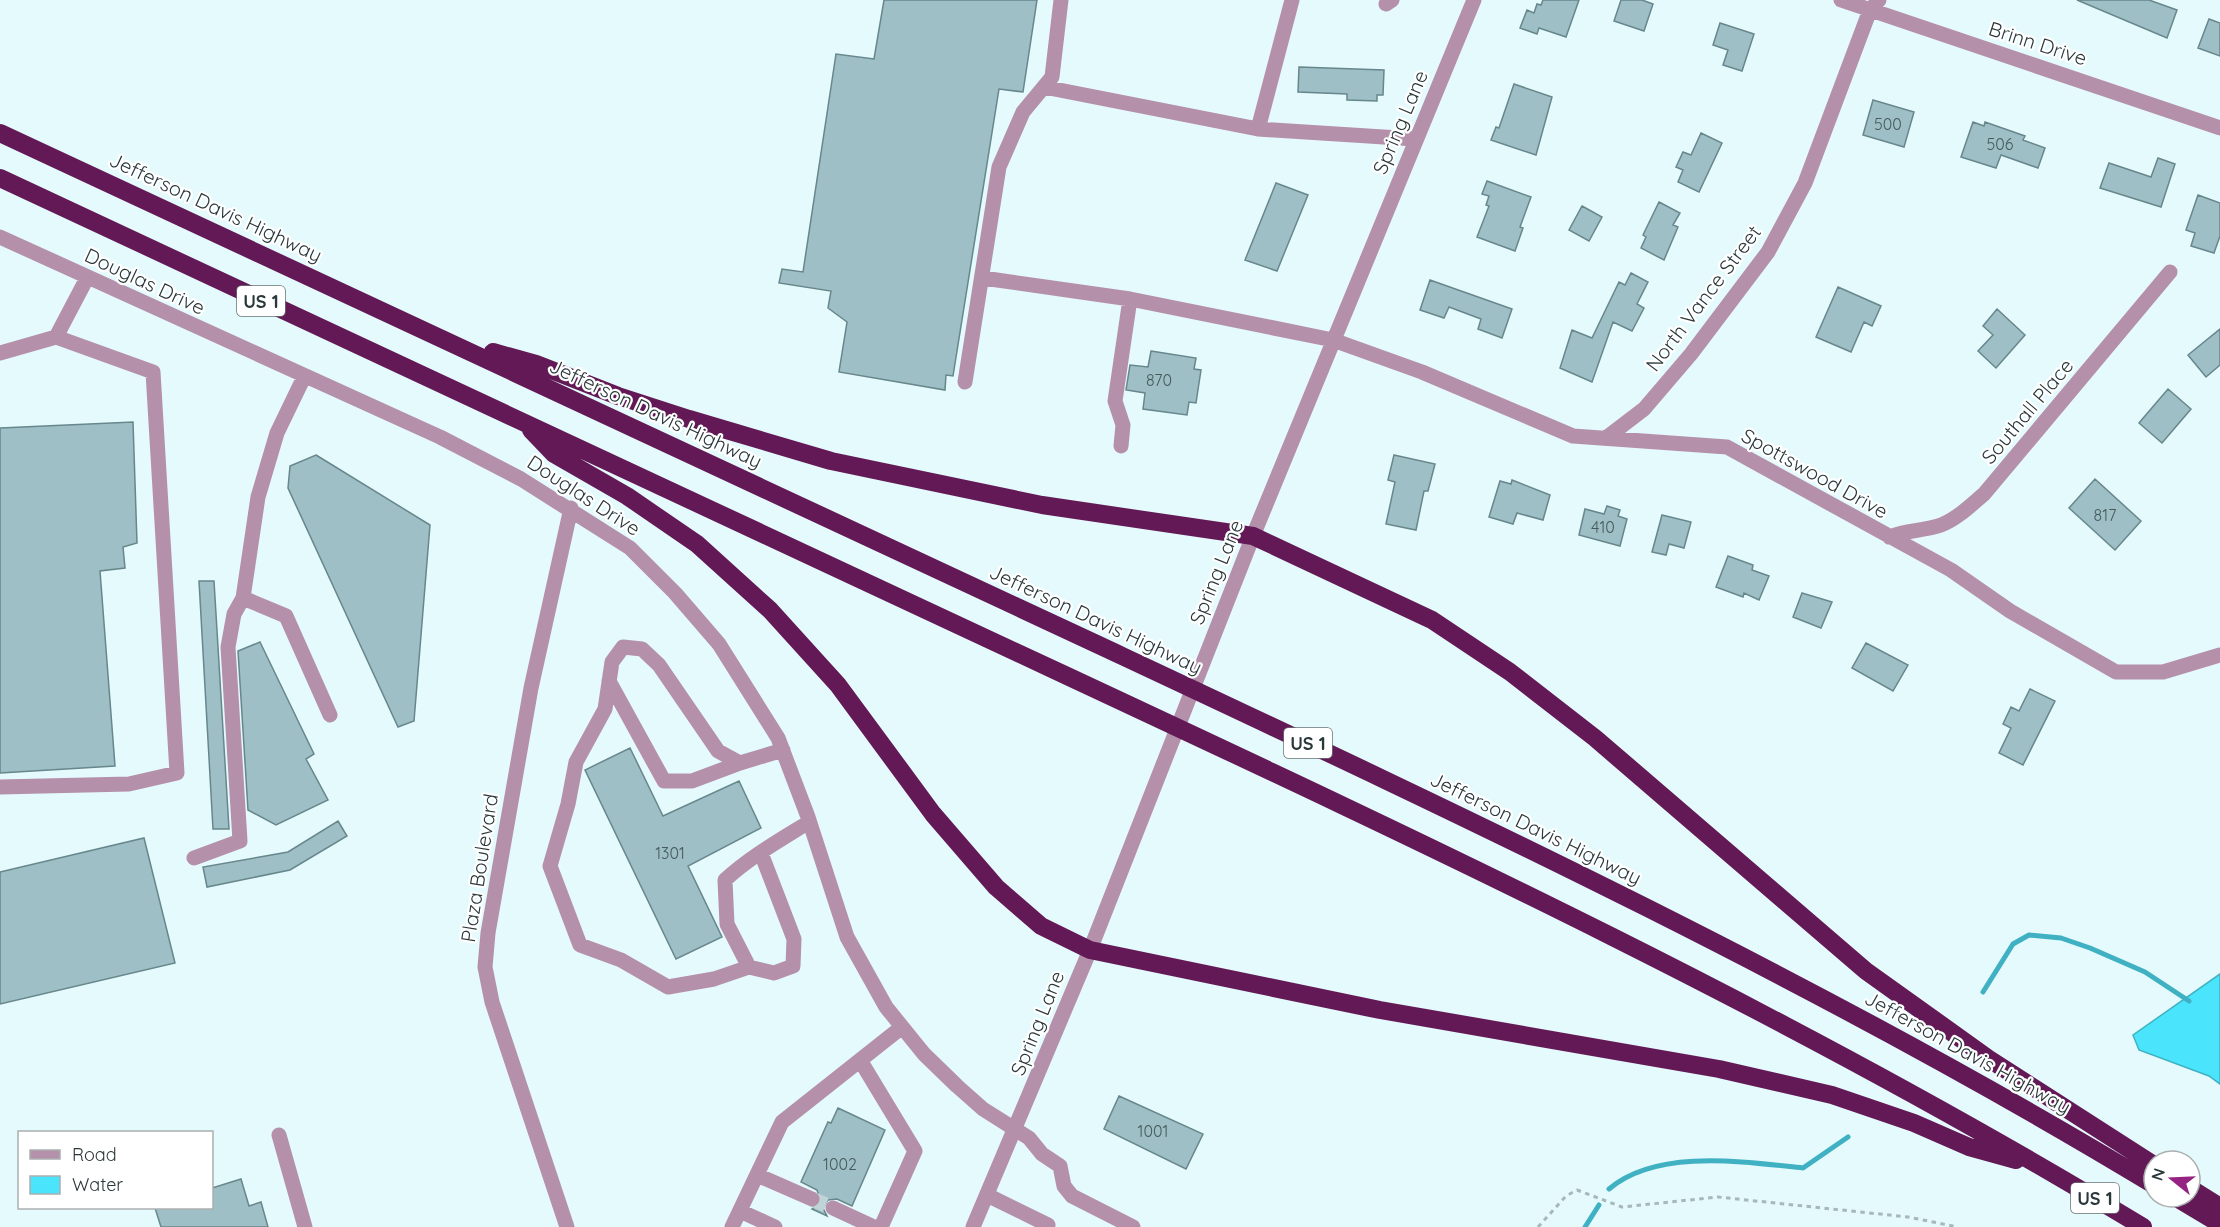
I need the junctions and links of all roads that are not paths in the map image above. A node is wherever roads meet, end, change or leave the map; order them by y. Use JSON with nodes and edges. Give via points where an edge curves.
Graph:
{"nodes":[{"id":1,"x":1061,"y":0,"type":"edge"},
{"id":2,"x":1292,"y":0,"type":"edge"},
{"id":3,"x":1474,"y":0,"type":"edge"},
{"id":4,"x":1841,"y":0,"type":"edge"},
{"id":5,"x":1874,"y":5,"type":"edge"},
{"id":6,"x":1044,"y":87,"type":"junction"},
{"id":7,"x":0,"y":125,"type":"edge"},
{"id":8,"x":2220,"y":128,"type":"edge"},
{"id":9,"x":1258,"y":129,"type":"junction"},
{"id":10,"x":7,"y":136,"type":"edge"},
{"id":11,"x":1415,"y":140,"type":"junction"},
{"id":12,"x":0,"y":178,"type":"edge"},
{"id":13,"x":0,"y":237,"type":"edge"},
{"id":14,"x":2170,"y":272,"type":"dead end"},
{"id":15,"x":87,"y":278,"type":"junction"},
{"id":16,"x":983,"y":278,"type":"junction"},
{"id":17,"x":1130,"y":299,"type":"junction"},
{"id":18,"x":56,"y":337,"type":"junction"},
{"id":19,"x":443,"y":338,"type":"junction"},
{"id":20,"x":1334,"y":340,"type":"junction"},
{"id":21,"x":0,"y":353,"type":"edge"},
{"id":22,"x":304,"y":377,"type":"junction"},
{"id":23,"x":965,"y":382,"type":"dead end"},
{"id":24,"x":523,"y":423,"type":"junction"},
{"id":25,"x":1606,"y":438,"type":"junction"},
{"id":26,"x":1121,"y":446,"type":"dead end"},
{"id":27,"x":571,"y":508,"type":"junction"},
{"id":28,"x":1253,"y":536,"type":"junction"},
{"id":29,"x":1889,"y":537,"type":"junction"},
{"id":30,"x":243,"y":598,"type":"junction"},
{"id":31,"x":2220,"y":655,"type":"edge"},
{"id":32,"x":609,"y":681,"type":"junction"},
{"id":33,"x":330,"y":715,"type":"dead end"},
{"id":34,"x":783,"y":750,"type":"junction"},
{"id":35,"x":740,"y":763,"type":"junction"},
{"id":36,"x":0,"y":787,"type":"edge"},
{"id":37,"x":809,"y":822,"type":"junction"},
{"id":38,"x":761,"y":853,"type":"junction"},
{"id":39,"x":194,"y":858,"type":"dead end"},
{"id":40,"x":1090,"y":950,"type":"junction"},
{"id":41,"x":749,"y":967,"type":"junction"},
{"id":42,"x":902,"y":1027,"type":"junction"},
{"id":43,"x":860,"y":1060,"type":"junction"},
{"id":44,"x":1015,"y":1131,"type":"junction"},
{"id":45,"x":279,"y":1135,"type":"dead end"},
{"id":46,"x":2142,"y":1157,"type":"edge"},
{"id":47,"x":2047,"y":1169,"type":"junction"},
{"id":48,"x":757,"y":1175,"type":"junction"},
{"id":49,"x":2142,"y":1178,"type":"edge"},
{"id":50,"x":987,"y":1195,"type":"junction"},
{"id":51,"x":2202,"y":1196,"type":"edge"},
{"id":52,"x":812,"y":1199,"type":"tunnel mouth"},
{"id":53,"x":2220,"y":1207,"type":"edge"},
{"id":54,"x":833,"y":1208,"type":"tunnel mouth"},
{"id":55,"x":2195,"y":1209,"type":"edge"},
{"id":56,"x":740,"y":1210,"type":"junction"},
{"id":57,"x":2220,"y":1224,"type":"edge"},
{"id":58,"x":305,"y":1227,"type":"edge"},
{"id":59,"x":567,"y":1227,"type":"edge"},
{"id":60,"x":732,"y":1227,"type":"edge"},
{"id":61,"x":775,"y":1227,"type":"edge"},
{"id":62,"x":874,"y":1227,"type":"edge"},
{"id":63,"x":881,"y":1227,"type":"edge"},
{"id":64,"x":973,"y":1227,"type":"edge"},
{"id":65,"x":1047,"y":1227,"type":"edge"},
{"id":66,"x":1134,"y":1227,"type":"edge"},
{"id":67,"x":2143,"y":1227,"type":"edge"}],
"edges":[{"from":1,"to":6,"type":"street","via":[[1052,77]]},
{"from":2,"to":9,"type":"street"},
{"from":3,"to":11,"type":"street","name":"Spring Lane"},
{"from":4,"to":5,"type":"street","name":"Brinn Drive"},
{"from":5,"to":8,"type":"street","name":"Brinn Drive"},
{"from":5,"to":25,"type":"street","name":"North Vance Street","via":[[1805,183],[1768,252],[1644,409]]},
{"from":6,"to":9,"type":"street"},
{"from":6,"to":16,"type":"street","via":[[1023,112],[999,167]]},
{"from":7,"to":10,"type":"highway"},
{"from":9,"to":11,"type":"street"},
{"from":10,"to":19,"type":"highway","name":"Jefferson Davis Highway","number":"US 1"},
{"from":11,"to":20,"type":"street","name":"Spring Lane"},
{"from":12,"to":24,"type":"highway","number":"US 1"},
{"from":13,"to":15,"type":"street","name":"Douglas Drive"},
{"from":14,"to":29,"type":"street","name":"Southall Place","via":[[1984,494],[1940,525]]},
{"from":15,"to":18,"type":"street"},
{"from":15,"to":22,"type":"street","name":"Douglas Drive"},
{"from":16,"to":17,"type":"street","name":"Spottswood Drive"},
{"from":16,"to":23,"type":"street"},
{"from":17,"to":20,"type":"street","name":"Spottswood Drive"},
{"from":17,"to":26,"type":"street","via":[[1114,401],[1123,425]]},
{"from":18,"to":21,"type":"street"},
{"from":18,"to":36,"type":"street","via":[[153,372],[177,772],[129,784]]},
{"from":19,"to":28,"type":"highway","via":[[536,364],[618,396],[831,461],[1042,505]]},
{"from":19,"to":49,"type":"highway","name":"Jefferson Davis Highway","number":"US 1","via":[[1508,837],[1842,1009]]},
{"from":20,"to":25,"type":"street","name":"Spottswood Drive","via":[[1422,372],[1573,436]]},
{"from":20,"to":28,"type":"street","name":"Spring Lane"},
{"from":22,"to":27,"type":"street","name":"Douglas Drive","via":[[440,437]]},
{"from":22,"to":30,"type":"street","via":[[277,433],[258,497]]},
{"from":24,"to":40,"type":"highway","via":[[554,454],[627,496],[697,544],[770,610],[838,684],[933,814],[996,887],[1041,927]]},
{"from":24,"to":47,"type":"highway","number":"US 1","via":[[1573,916],[1804,1035]]},
{"from":25,"to":29,"type":"street","name":"Spottswood Drive","via":[[1727,447]]},
{"from":27,"to":34,"type":"street","name":"Douglas Drive","via":[[630,548],[675,593],[718,644]]},
{"from":27,"to":59,"type":"street","name":"Plaza Boulevard","via":[[531,688],[485,967],[492,1002]]},
{"from":28,"to":40,"type":"street","name":"Spring Lane"},
{"from":28,"to":46,"type":"highway","via":[[1432,620],[1510,672],[1594,738],[1866,971],[1989,1059]]},
{"from":29,"to":31,"type":"street","name":"Spottswood Drive","via":[[1951,570],[2010,611],[2116,672],[2163,672]]},
{"from":30,"to":33,"type":"street","via":[[286,616]]},
{"from":30,"to":39,"type":"street","via":[[234,614],[228,646],[240,842]]},
{"from":32,"to":35,"type":"street","via":[[664,781],[692,781]]},
{"from":32,"to":35,"type":"street","via":[[612,662],[623,647],[642,649],[659,665],[718,752]]},
{"from":32,"to":41,"type":"street","via":[[605,709],[576,762],[550,866],[580,945],[621,960],[668,987],[714,979]]},
{"from":34,"to":35,"type":"street"},
{"from":34,"to":37,"type":"street","name":"Douglas Drive"},
{"from":37,"to":38,"type":"street"},
{"from":37,"to":42,"type":"street","name":"Douglas Drive","via":[[847,937],[886,1007]]},
{"from":38,"to":41,"type":"street","via":[[725,880],[727,924]]},
{"from":38,"to":41,"type":"street","via":[[794,939],[793,966],[774,973]]},
{"from":40,"to":44,"type":"street","name":"Spring Lane"},
{"from":40,"to":47,"type":"highway","via":[[1380,1010],[1742,1075],[1832,1095],[1914,1122],[1969,1146]]},
{"from":42,"to":43,"type":"street"},
{"from":42,"to":44,"type":"street","name":"Douglas Drive","via":[[957,1086]]},
{"from":43,"to":48,"type":"street","via":[[782,1122]]},
{"from":43,"to":63,"type":"street","via":[[915,1151]]},
{"from":44,"to":50,"type":"street","name":"Spring Lane"},
{"from":44,"to":66,"type":"street","name":"Douglas Drive","via":[[1029,1138],[1042,1154],[1060,1166],[1064,1186],[1072,1196]]},
{"from":45,"to":58,"type":"street"},
{"from":47,"to":67,"type":"highway","number":"US 1"},
{"from":48,"to":52,"type":"street"},
{"from":48,"to":56,"type":"street"},
{"from":50,"to":64,"type":"street","name":"Spring Lane"},
{"from":50,"to":65,"type":"street"},
{"from":51,"to":53,"type":"highway"},
{"from":54,"to":62,"type":"street"},
{"from":55,"to":57,"type":"highway"},
{"from":56,"to":60,"type":"street"},
{"from":56,"to":61,"type":"street"}]}
